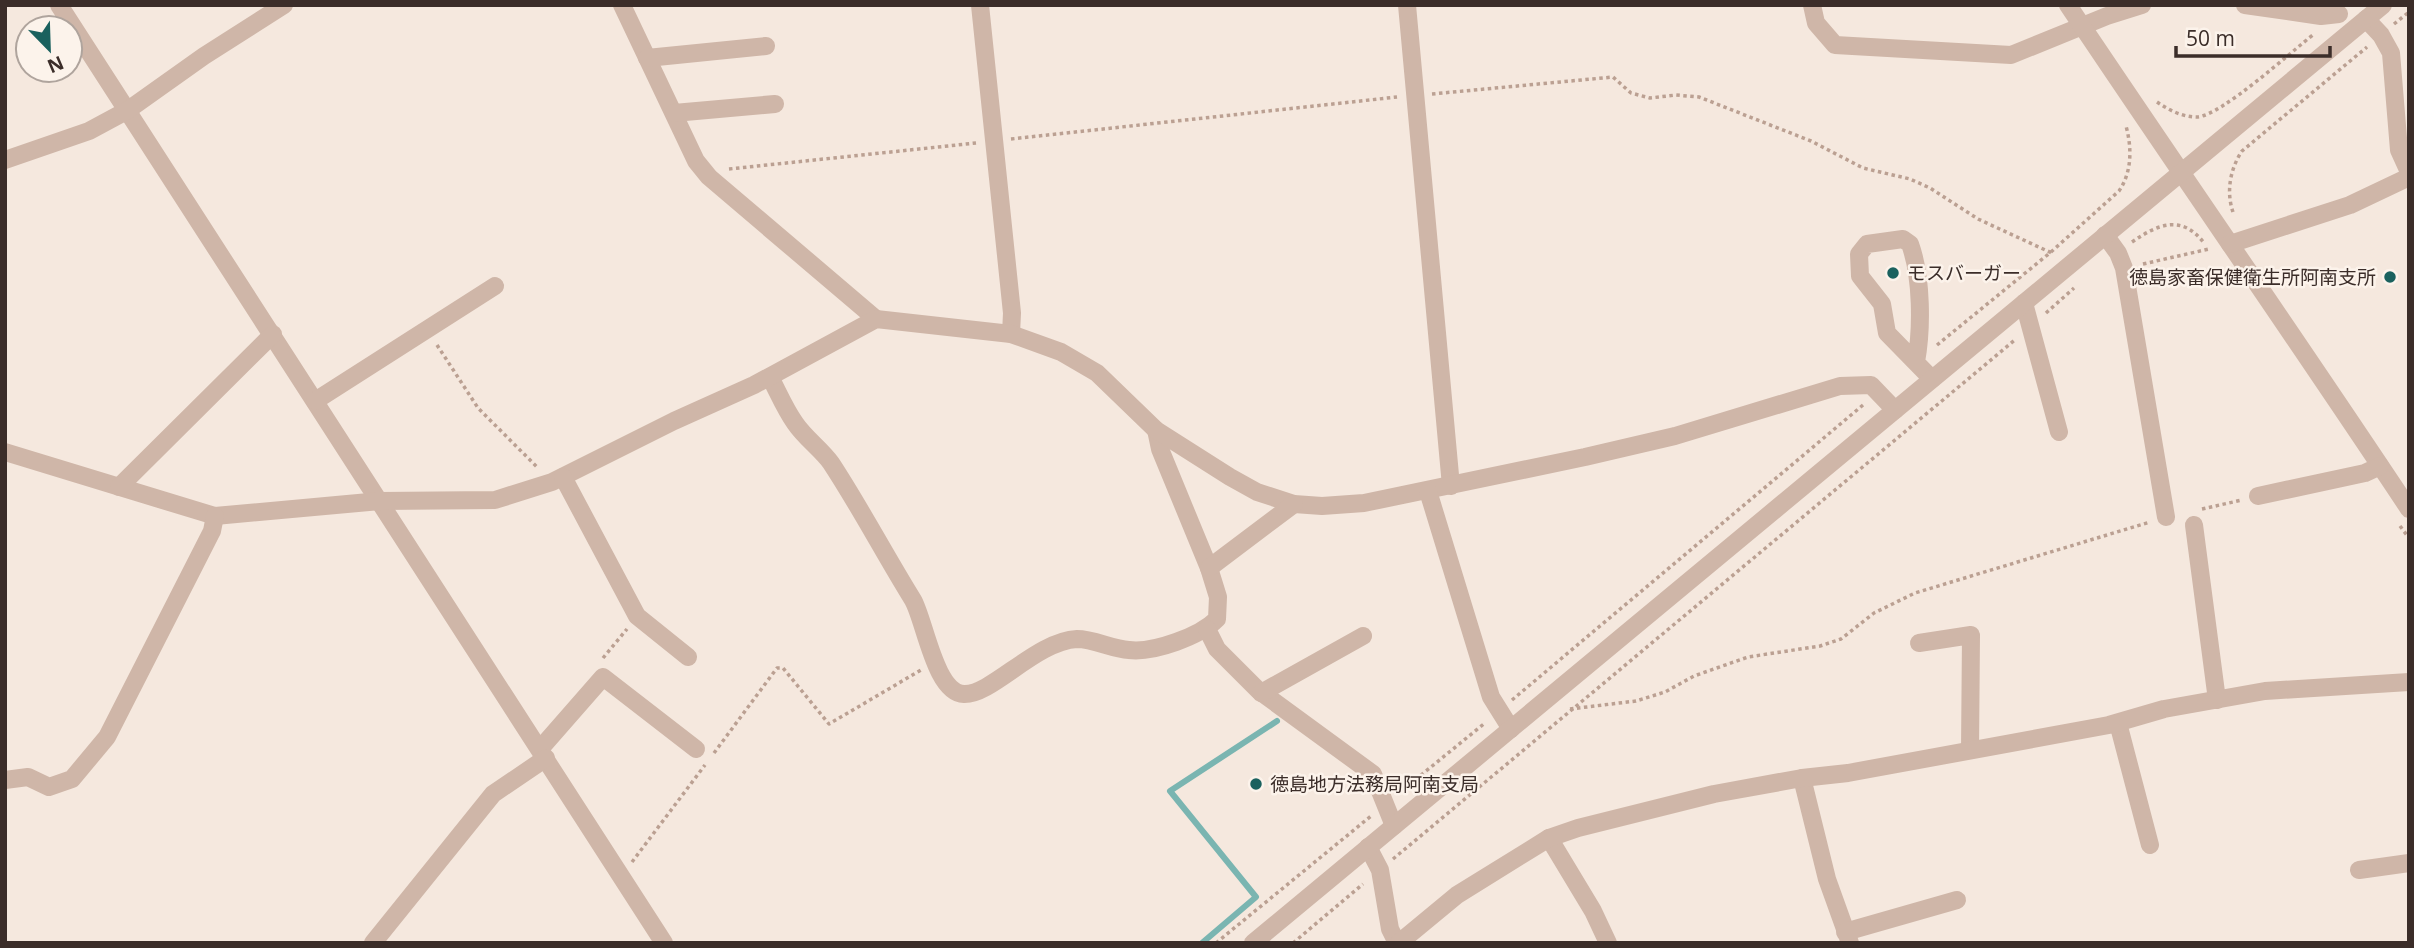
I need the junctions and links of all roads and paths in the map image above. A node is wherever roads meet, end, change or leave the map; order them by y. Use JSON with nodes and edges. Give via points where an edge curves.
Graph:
{"nodes":[{"id":1,"x":59,"y":5,"type":"edge"},
{"id":2,"x":284,"y":5,"type":"edge"},
{"id":3,"x":622,"y":5,"type":"edge"},
{"id":4,"x":980,"y":5,"type":"edge"},
{"id":5,"x":1407,"y":5,"type":"edge"},
{"id":6,"x":1812,"y":5,"type":"edge"},
{"id":7,"x":2068,"y":5,"type":"edge"},
{"id":8,"x":2142,"y":5,"type":"edge"},
{"id":9,"x":2245,"y":5,"type":"edge"},
{"id":10,"x":2383,"y":5,"type":"edge"},
{"id":11,"x":2340,"y":10,"type":"edge"},
{"id":12,"x":2409,"y":12,"type":"edge"},
{"id":13,"x":2360,"y":24,"type":"junction"},
{"id":14,"x":2082,"y":27,"type":"junction"},
{"id":15,"x":2381,"y":35,"type":"junction"},
{"id":16,"x":766,"y":47,"type":"dead end"},
{"id":17,"x":647,"y":58,"type":"junction"},
{"id":18,"x":2154,"y":100,"type":"dead end"},
{"id":19,"x":775,"y":104,"type":"dead end"},
{"id":20,"x":128,"y":110,"type":"junction"},
{"id":21,"x":674,"y":113,"type":"junction"},
{"id":22,"x":2125,"y":125,"type":"dead end"},
{"id":23,"x":5,"y":160,"type":"edge"},
{"id":24,"x":2234,"y":162,"type":"dead end"},
{"id":25,"x":2179,"y":172,"type":"junction"},
{"id":26,"x":2409,"y":174,"type":"edge"},
{"id":27,"x":2105,"y":235,"type":"junction"},
{"id":28,"x":2230,"y":244,"type":"junction"},
{"id":29,"x":2209,"y":249,"type":"junction"},
{"id":30,"x":2216,"y":258,"type":"dead end"},
{"id":31,"x":2121,"y":261,"type":"junction"},
{"id":32,"x":495,"y":286,"type":"dead end"},
{"id":33,"x":2075,"y":288,"type":"dead end"},
{"id":34,"x":2024,"y":303,"type":"junction"},
{"id":35,"x":876,"y":319,"type":"junction"},
{"id":36,"x":2031,"y":326,"type":"junction"},
{"id":37,"x":426,"y":330,"type":"junction"},
{"id":38,"x":273,"y":334,"type":"junction"},
{"id":39,"x":1011,"y":334,"type":"junction"},
{"id":40,"x":1916,"y":362,"type":"junction"},
{"id":41,"x":770,"y":377,"type":"junction"},
{"id":42,"x":1932,"y":379,"type":"junction"},
{"id":43,"x":1879,"y":392,"type":"junction"},
{"id":44,"x":316,"y":401,"type":"junction"},
{"id":45,"x":1895,"y":410,"type":"junction"},
{"id":46,"x":1156,"y":430,"type":"junction"},
{"id":47,"x":2059,"y":432,"type":"dead end"},
{"id":48,"x":5,"y":452,"type":"edge"},
{"id":49,"x":2380,"y":466,"type":"junction"},
{"id":50,"x":557,"y":479,"type":"junction"},
{"id":51,"x":1451,"y":486,"type":"junction"},
{"id":52,"x":119,"y":487,"type":"junction"},
{"id":53,"x":1428,"y":491,"type":"junction"},
{"id":54,"x":2258,"y":496,"type":"joint"},
{"id":55,"x":380,"y":501,"type":"junction"},
{"id":56,"x":1294,"y":504,"type":"junction"},
{"id":57,"x":2409,"y":509,"type":"edge"},
{"id":58,"x":215,"y":516,"type":"junction"},
{"id":59,"x":2166,"y":517,"type":"junction"},
{"id":60,"x":2194,"y":524,"type":"dead end"},
{"id":61,"x":1209,"y":568,"type":"junction"},
{"id":62,"x":1207,"y":629,"type":"junction"},
{"id":63,"x":1363,"y":636,"type":"dead end"},
{"id":64,"x":1919,"y":643,"type":"dead end"},
{"id":65,"x":688,"y":657,"type":"dead end"},
{"id":66,"x":934,"y":662,"type":"junction"},
{"id":67,"x":2409,"y":682,"type":"edge"},
{"id":68,"x":1261,"y":693,"type":"junction"},
{"id":69,"x":2217,"y":699,"type":"junction"},
{"id":70,"x":1543,"y":703,"type":"junction"},
{"id":71,"x":1570,"y":709,"type":"junction"},
{"id":72,"x":1499,"y":711,"type":"junction"},
{"id":73,"x":2118,"y":723,"type":"junction"},
{"id":74,"x":1511,"y":729,"type":"junction"},
{"id":75,"x":696,"y":749,"type":"dead end"},
{"id":76,"x":1970,"y":750,"type":"junction"},
{"id":77,"x":543,"y":754,"type":"junction"},
{"id":78,"x":1802,"y":778,"type":"junction"},
{"id":79,"x":5,"y":780,"type":"edge"},
{"id":80,"x":1386,"y":804,"type":"junction"},
{"id":81,"x":1394,"y":825,"type":"junction"},
{"id":82,"x":1549,"y":838,"type":"junction"},
{"id":83,"x":2150,"y":845,"type":"dead end"},
{"id":84,"x":1368,"y":847,"type":"junction"},
{"id":85,"x":2409,"y":863,"type":"edge"},
{"id":86,"x":1380,"y":870,"type":"junction"},
{"id":87,"x":2359,"y":870,"type":"dead end"},
{"id":88,"x":618,"y":873,"type":"junction"},
{"id":89,"x":1957,"y":900,"type":"dead end"},
{"id":90,"x":1847,"y":937,"type":"edge"},
{"id":91,"x":373,"y":943,"type":"edge"},
{"id":92,"x":664,"y":943,"type":"edge"},
{"id":93,"x":1216,"y":943,"type":"edge"},
{"id":94,"x":1253,"y":943,"type":"edge"},
{"id":95,"x":1293,"y":943,"type":"edge"},
{"id":96,"x":1398,"y":943,"type":"edge"},
{"id":97,"x":1608,"y":943,"type":"edge"}],
"edges":[{"from":1,"to":20,"type":"street"},
{"from":2,"to":20,"type":"street"},
{"from":3,"to":17,"type":"street"},
{"from":4,"to":39,"type":"street"},
{"from":5,"to":51,"type":"street"},
{"from":6,"to":14,"type":"street","via":[[1815,23],[1835,45],[2011,55]]},
{"from":7,"to":14,"type":"street"},
{"from":8,"to":14,"type":"street"},
{"from":9,"to":11,"type":"street","via":[[2320,16]]},
{"from":10,"to":13,"type":"street"},
{"from":11,"to":13,"type":"street"},
{"from":11,"to":18,"type":"path","via":[[2219,109],[2199,117],[2174,113]]},
{"from":12,"to":15,"type":"path"},
{"from":13,"to":15,"type":"street"},
{"from":13,"to":25,"type":"street"},
{"from":14,"to":25,"type":"street"},
{"from":15,"to":24,"type":"path"},
{"from":15,"to":26,"type":"street","via":[[2391,53],[2399,150]]},
{"from":16,"to":17,"type":"street"},
{"from":17,"to":21,"type":"street"},
{"from":19,"to":21,"type":"street"},
{"from":20,"to":23,"type":"street","via":[[89,131]]},
{"from":20,"to":38,"type":"street"},
{"from":21,"to":35,"type":"street","via":[[696,161],[709,177]]},
{"from":22,"to":40,"type":"path","via":[[2131,144],[2127,179],[2119,191]]},
{"from":25,"to":27,"type":"street"},
{"from":25,"to":28,"type":"street"},
{"from":26,"to":28,"type":"street","via":[[2350,205]]},
{"from":27,"to":31,"type":"street"},
{"from":27,"to":34,"type":"street"},
{"from":28,"to":49,"type":"street"},
{"from":29,"to":30,"type":"path"},
{"from":29,"to":31,"type":"path"},
{"from":29,"to":31,"type":"path","via":[[2183,226],[2163,225],[2146,233]]},
{"from":31,"to":59,"type":"street"},
{"from":32,"to":37,"type":"street"},
{"from":33,"to":36,"type":"path"},
{"from":34,"to":36,"type":"street"},
{"from":34,"to":42,"type":"street"},
{"from":35,"to":39,"type":"street"},
{"from":35,"to":41,"type":"street"},
{"from":36,"to":47,"type":"street"},
{"from":36,"to":71,"type":"path"},
{"from":37,"to":44,"type":"street"},
{"from":37,"to":50,"type":"path","via":[[478,408]]},
{"from":38,"to":44,"type":"street"},
{"from":38,"to":52,"type":"street"},
{"from":39,"to":46,"type":"street","via":[[1061,352],[1097,373]]},
{"from":40,"to":40,"type":"street","via":[[1918,294],[1910,244],[1903,239],[1867,244],[1859,254],[1860,276],[1882,304],[1887,333]]},
{"from":40,"to":42,"type":"street"},
{"from":41,"to":50,"type":"street"},
{"from":41,"to":66,"type":"street","via":[[795,424],[829,460],[917,608]]},
{"from":42,"to":45,"type":"street"},
{"from":43,"to":45,"type":"street"},
{"from":43,"to":51,"type":"street","via":[[1871,384],[1840,386],[1675,436]]},
{"from":43,"to":72,"type":"path"},
{"from":44,"to":55,"type":"street"},
{"from":45,"to":70,"type":"street"},
{"from":46,"to":56,"type":"street","via":[[1257,492]]},
{"from":46,"to":61,"type":"street"},
{"from":48,"to":52,"type":"street"},
{"from":49,"to":54,"type":"street"},
{"from":49,"to":57,"type":"street"},
{"from":50,"to":55,"type":"street","via":[[495,500]]},
{"from":50,"to":65,"type":"street","via":[[638,616]]},
{"from":51,"to":53,"type":"street"},
{"from":52,"to":58,"type":"street"},
{"from":53,"to":56,"type":"street","via":[[1364,503]]},
{"from":53,"to":72,"type":"street"},
{"from":54,"to":59,"type":"path"},
{"from":55,"to":58,"type":"street"},
{"from":55,"to":77,"type":"street"},
{"from":56,"to":61,"type":"street"},
{"from":58,"to":79,"type":"street","via":[[212,531],[107,737],[72,779],[49,787],[28,777]]},
{"from":59,"to":71,"type":"path","via":[[1915,593],[1821,646],[1748,657],[1636,701]]},
{"from":60,"to":69,"type":"street"},
{"from":61,"to":62,"type":"street","via":[[1218,597],[1217,619]]},
{"from":62,"to":66,"type":"street","via":[[1130,650],[1079,639],[1063,642],[965,695],[954,692]]},
{"from":62,"to":68,"type":"street","via":[[1217,649]]},
{"from":63,"to":68,"type":"street"},
{"from":64,"to":76,"type":"street","via":[[1971,635]]},
{"from":66,"to":88,"type":"path","via":[[829,724],[783,668],[778,668],[630,864]]},
{"from":67,"to":69,"type":"street","via":[[2280,688]]},
{"from":68,"to":80,"type":"street","via":[[1373,774]]},
{"from":69,"to":73,"type":"street"},
{"from":70,"to":71,"type":"path"},
{"from":70,"to":74,"type":"street"},
{"from":71,"to":86,"type":"path"},
{"from":72,"to":74,"type":"street"},
{"from":72,"to":80,"type":"path"},
{"from":73,"to":76,"type":"street"},
{"from":73,"to":83,"type":"street"},
{"from":74,"to":81,"type":"street"},
{"from":75,"to":77,"type":"street","via":[[603,677]]},
{"from":76,"to":78,"type":"street"},
{"from":77,"to":88,"type":"street"},
{"from":77,"to":91,"type":"street","via":[[493,794]]},
{"from":78,"to":82,"type":"street","via":[[1714,794]]},
{"from":78,"to":90,"type":"street"},
{"from":80,"to":81,"type":"street"},
{"from":80,"to":93,"type":"path"},
{"from":81,"to":84,"type":"street"},
{"from":82,"to":96,"type":"street","via":[[1457,895]]},
{"from":82,"to":97,"type":"street"},
{"from":84,"to":86,"type":"street"},
{"from":84,"to":94,"type":"street"},
{"from":85,"to":87,"type":"street"},
{"from":86,"to":95,"type":"path"},
{"from":86,"to":96,"type":"street","via":[[1390,929]]},
{"from":88,"to":92,"type":"street"},
{"from":89,"to":90,"type":"street"}]}
